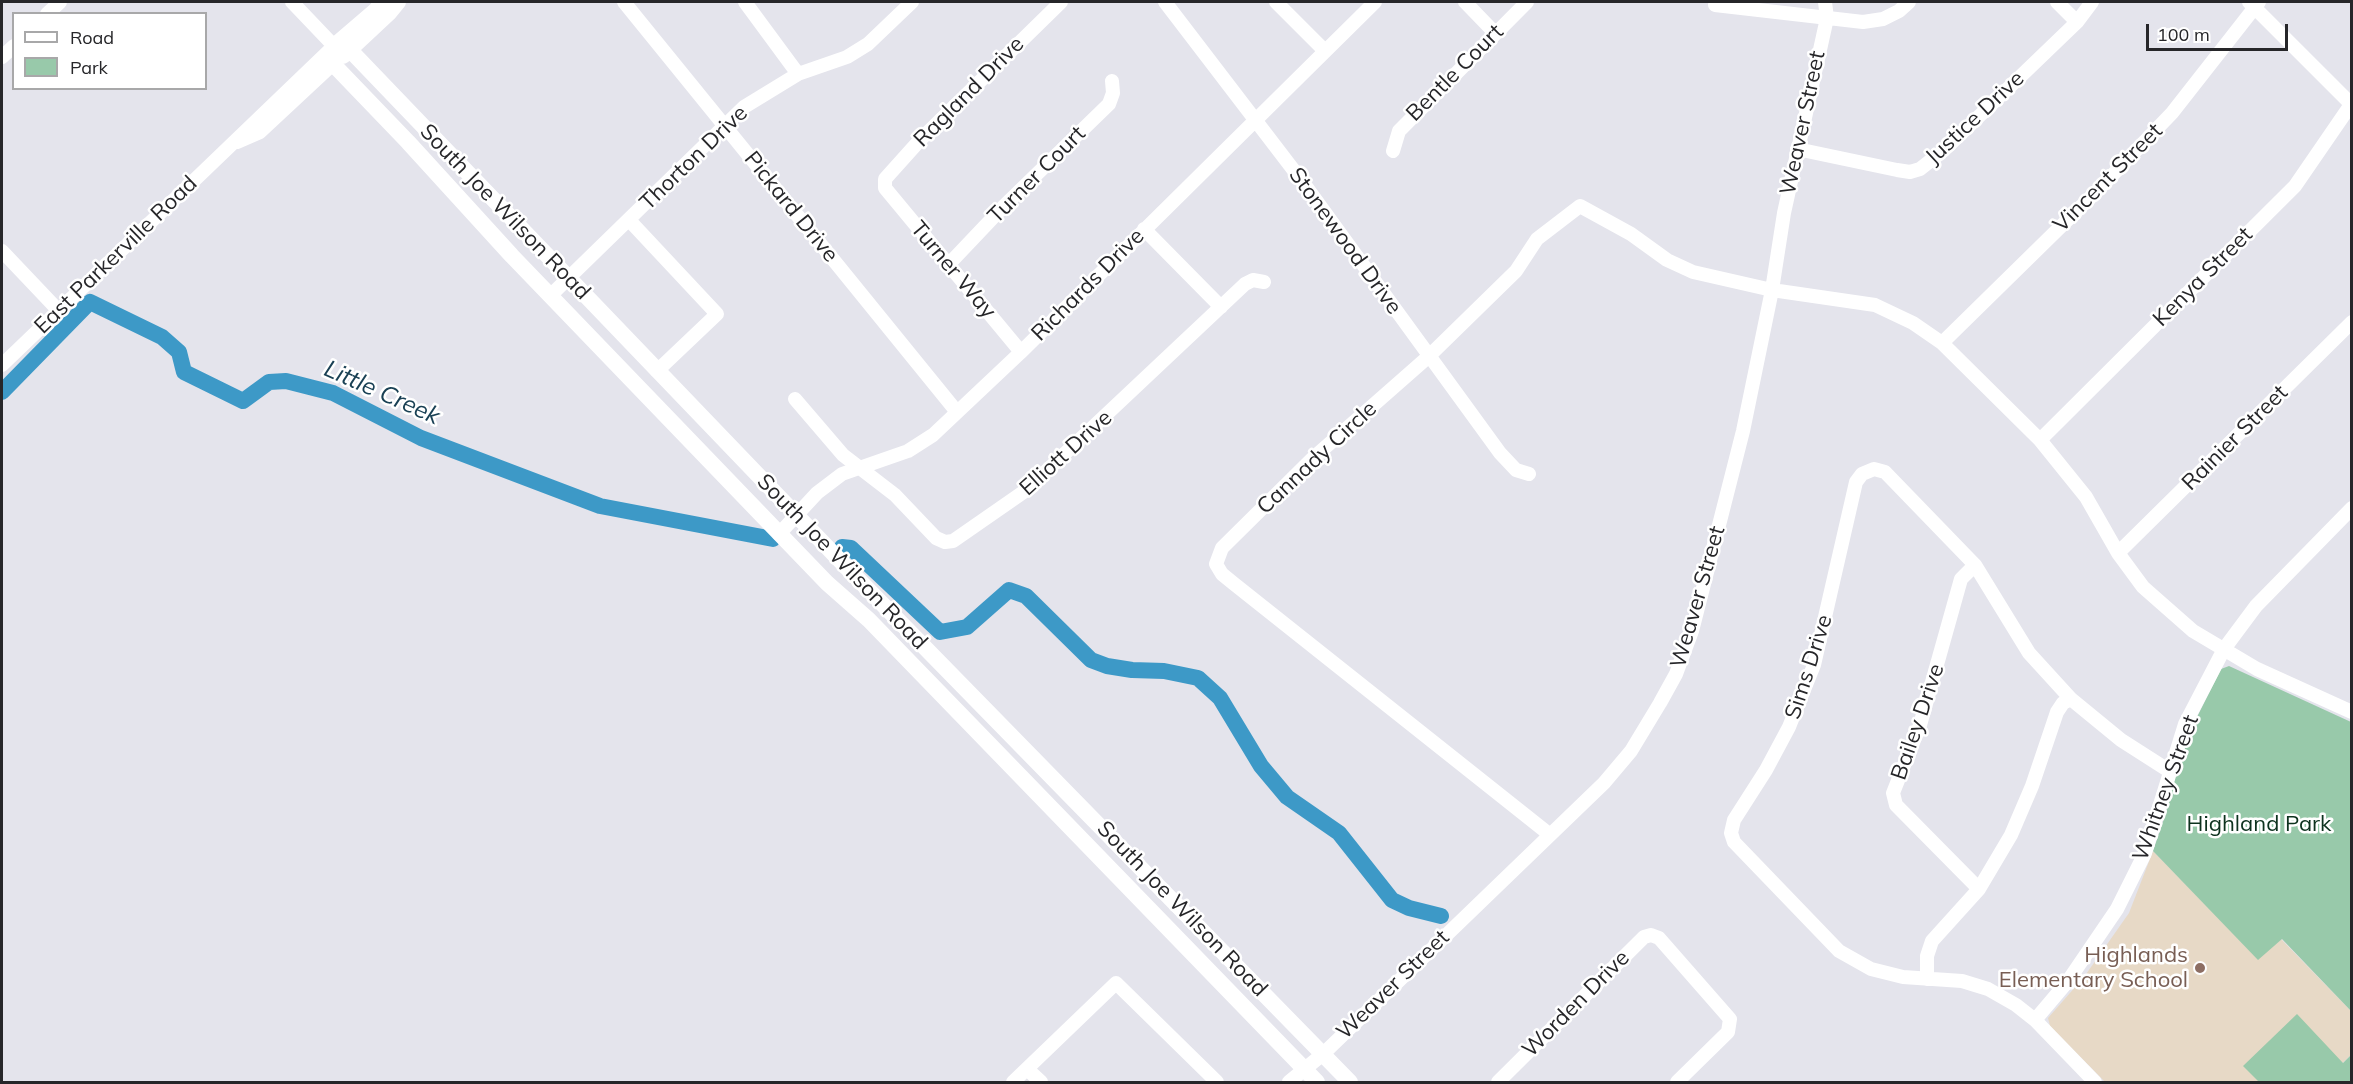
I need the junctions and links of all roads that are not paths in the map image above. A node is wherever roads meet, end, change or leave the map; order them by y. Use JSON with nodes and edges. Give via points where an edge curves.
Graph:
{"nodes":[{"id":1,"x":292,"y":2,"type":"edge"},
{"id":2,"x":382,"y":2,"type":"edge"},
{"id":3,"x":398,"y":2,"type":"edge"},
{"id":4,"x":624,"y":2,"type":"edge"},
{"id":5,"x":745,"y":2,"type":"edge"},
{"id":6,"x":909,"y":2,"type":"edge"},
{"id":7,"x":1061,"y":2,"type":"edge"},
{"id":8,"x":1165,"y":2,"type":"edge"},
{"id":9,"x":1276,"y":2,"type":"edge"},
{"id":10,"x":1375,"y":2,"type":"edge"},
{"id":11,"x":1465,"y":2,"type":"edge"},
{"id":12,"x":1527,"y":2,"type":"edge"},
{"id":13,"x":1825,"y":2,"type":"edge"},
{"id":14,"x":1909,"y":2,"type":"edge"},
{"id":15,"x":2057,"y":2,"type":"edge"},
{"id":16,"x":2091,"y":2,"type":"edge"},
{"id":17,"x":2254,"y":3,"type":"edge"},
{"id":18,"x":1715,"y":5,"type":"dead end"},
{"id":19,"x":1827,"y":18,"type":"junction"},
{"id":20,"x":2077,"y":22,"type":"junction"},
{"id":21,"x":1495,"y":33,"type":"junction"},
{"id":22,"x":342,"y":48,"type":"junction"},
{"id":23,"x":1325,"y":51,"type":"junction"},
{"id":24,"x":333,"y":64,"type":"junction"},
{"id":25,"x":798,"y":74,"type":"junction"},
{"id":26,"x":1112,"y":81,"type":"dead end"},
{"id":27,"x":2351,"y":104,"type":"edge"},
{"id":28,"x":1254,"y":120,"type":"junction"},
{"id":29,"x":725,"y":125,"type":"junction"},
{"id":30,"x":230,"y":145,"type":"junction"},
{"id":31,"x":1797,"y":149,"type":"junction"},
{"id":32,"x":1393,"y":151,"type":"dead end"},
{"id":33,"x":885,"y":188,"type":"joint"},
{"id":34,"x":629,"y":220,"type":"junction"},
{"id":35,"x":1144,"y":229,"type":"junction"},
{"id":36,"x":4,"y":258,"type":"edge"},
{"id":37,"x":949,"y":264,"type":"junction"},
{"id":38,"x":568,"y":279,"type":"junction"},
{"id":39,"x":1264,"y":282,"type":"dead end"},
{"id":40,"x":1772,"y":290,"type":"junction"},
{"id":41,"x":550,"y":296,"type":"junction"},
{"id":42,"x":1221,"y":308,"type":"junction"},
{"id":43,"x":58,"y":310,"type":"junction"},
{"id":44,"x":2352,"y":322,"type":"edge"},
{"id":45,"x":1942,"y":343,"type":"junction"},
{"id":46,"x":1021,"y":352,"type":"junction"},
{"id":47,"x":1428,"y":357,"type":"junction"},
{"id":48,"x":2,"y":365,"type":"edge"},
{"id":49,"x":657,"y":371,"type":"junction"},
{"id":50,"x":795,"y":399,"type":"dead end"},
{"id":51,"x":957,"y":412,"type":"junction"},
{"id":52,"x":2040,"y":440,"type":"junction"},
{"id":53,"x":859,"y":468,"type":"junction"},
{"id":54,"x":1529,"y":474,"type":"dead end"},
{"id":55,"x":2352,"y":508,"type":"edge"},
{"id":56,"x":797,"y":516,"type":"junction"},
{"id":57,"x":779,"y":534,"type":"junction"},
{"id":58,"x":2118,"y":553,"type":"junction"},
{"id":59,"x":1975,"y":565,"type":"junction"},
{"id":60,"x":2224,"y":649,"type":"junction"},
{"id":61,"x":2071,"y":699,"type":"junction"},
{"id":62,"x":2352,"y":712,"type":"edge"},
{"id":63,"x":2171,"y":772,"type":"junction"},
{"id":64,"x":1549,"y":834,"type":"junction"},
{"id":65,"x":1979,"y":889,"type":"junction"},
{"id":66,"x":1927,"y":978,"type":"junction"},
{"id":67,"x":2035,"y":1020,"type":"junction"},
{"id":68,"x":1323,"y":1054,"type":"junction"},
{"id":69,"x":1027,"y":1069,"type":"junction"},
{"id":70,"x":1305,"y":1070,"type":"junction"},
{"id":71,"x":1013,"y":1083,"type":"edge"},
{"id":72,"x":1041,"y":1083,"type":"edge"},
{"id":73,"x":1217,"y":1083,"type":"edge"},
{"id":74,"x":1289,"y":1083,"type":"edge"},
{"id":75,"x":1317,"y":1083,"type":"edge"},
{"id":76,"x":1350,"y":1083,"type":"edge"},
{"id":77,"x":1498,"y":1083,"type":"edge"},
{"id":78,"x":1677,"y":1083,"type":"edge"},
{"id":79,"x":2095,"y":1083,"type":"edge"}],
"edges":[{"from":1,"to":22,"type":"street","name":"South Joe Wilson Road"},
{"from":2,"to":22,"type":"main road","name":"East Parkerville Road"},
{"from":3,"to":22,"type":"main road","name":"East Parkerville Road"},
{"from":4,"to":29,"type":"street","name":"Pickard Drive"},
{"from":5,"to":25,"type":"street"},
{"from":6,"to":25,"type":"street","name":"Thorton Drive","via":[[868,44],[846,57]]},
{"from":7,"to":33,"type":"street","name":"Ragland Drive","via":[[912,149],[885,179]]},
{"from":8,"to":28,"type":"street","name":"Stonewood Drive"},
{"from":9,"to":23,"type":"street"},
{"from":10,"to":23,"type":"street","name":"Richards Drive"},
{"from":11,"to":21,"type":"street"},
{"from":12,"to":21,"type":"street","name":"Bentle Court"},
{"from":13,"to":19,"type":"street","name":"Weaver Street"},
{"from":14,"to":19,"type":"street","via":[[1883,19],[1863,22]]},
{"from":15,"to":20,"type":"street"},
{"from":16,"to":20,"type":"street","name":"Justice Drive"},
{"from":17,"to":27,"type":"street"},
{"from":17,"to":45,"type":"street","name":"Vincent Street","via":[[2172,113]]},
{"from":18,"to":19,"type":"street"},
{"from":19,"to":31,"type":"street","name":"Weaver Street"},
{"from":20,"to":31,"type":"street","name":"Justice Drive","via":[[1920,169],[1897,170]]},
{"from":21,"to":32,"type":"street","name":"Bentle Court","via":[[1399,130]]},
{"from":22,"to":24,"type":"main road"},
{"from":22,"to":30,"type":"street","name":"East Parkerville Road"},
{"from":22,"to":38,"type":"main road","name":"South Joe Wilson Road"},
{"from":23,"to":28,"type":"street","name":"Richards Drive"},
{"from":24,"to":30,"type":"street","name":"East Parkerville Road","via":[[260,132]]},
{"from":24,"to":41,"type":"main road","name":"South Joe Wilson Road"},
{"from":25,"to":29,"type":"street","name":"Thorton Drive","via":[[744,107]]},
{"from":26,"to":37,"type":"street","name":"Turner Court","via":[[1109,104]]},
{"from":27,"to":52,"type":"street","name":"Kenya Street","via":[[2295,186]]},
{"from":28,"to":35,"type":"street","name":"Richards Drive"},
{"from":28,"to":47,"type":"street","name":"Stonewood Drive"},
{"from":29,"to":34,"type":"street","name":"Thorton Drive"},
{"from":29,"to":51,"type":"street","name":"Pickard Drive"},
{"from":30,"to":43,"type":"street","name":"East Parkerville Road"},
{"from":31,"to":40,"type":"street","name":"Weaver Street"},
{"from":33,"to":37,"type":"street","name":"Turner Way"},
{"from":34,"to":38,"type":"street","name":"Thorton Drive"},
{"from":34,"to":49,"type":"street","via":[[717,314]]},
{"from":35,"to":42,"type":"street"},
{"from":35,"to":46,"type":"street","name":"Richards Drive"},
{"from":36,"to":43,"type":"street"},
{"from":37,"to":46,"type":"street","name":"Turner Way"},
{"from":38,"to":41,"type":"street","name":"Thorton Drive"},
{"from":38,"to":49,"type":"main road","name":"South Joe Wilson Road"},
{"from":39,"to":42,"type":"street","name":"Elliott Drive","via":[[1252,280],[1245,284]]},
{"from":40,"to":45,"type":"street","via":[[1875,305],[1913,323]]},
{"from":40,"to":47,"type":"street","name":"Cannady Circle","via":[[1693,272],[1580,206],[1537,239],[1516,271]]},
{"from":40,"to":64,"type":"street","name":"Weaver Street","via":[[1743,430],[1692,631],[1676,674],[1630,751],[1604,783]]},
{"from":41,"to":57,"type":"main road","name":"South Joe Wilson Road"},
{"from":42,"to":53,"type":"street","name":"Elliott Drive","via":[[1026,491],[953,541],[936,538],[895,495]]},
{"from":43,"to":48,"type":"street","name":"East Parkerville Road"},
{"from":44,"to":58,"type":"street","name":"Rainier Street"},
{"from":45,"to":52,"type":"street"},
{"from":46,"to":51,"type":"street","name":"Richards Drive"},
{"from":47,"to":54,"type":"street","name":"Stonewood Drive","via":[[1500,453],[1516,470]]},
{"from":47,"to":64,"type":"street","name":"Cannady Circle","via":[[1312,459],[1222,549],[1216,564],[1233,583]]},
{"from":49,"to":56,"type":"main road","name":"South Joe Wilson Road"},
{"from":50,"to":53,"type":"street","name":"Elliott Drive"},
{"from":51,"to":53,"type":"street","name":"Richards Drive","via":[[933,435],[908,451]]},
{"from":52,"to":58,"type":"street","via":[[2086,497]]},
{"from":53,"to":56,"type":"street","name":"Richards Drive","via":[[842,474]]},
{"from":55,"to":60,"type":"street","name":"Whitney Street","via":[[2256,606]]},
{"from":56,"to":57,"type":"street","name":"Richards Drive"},
{"from":56,"to":68,"type":"main road","name":"South Joe Wilson Road"},
{"from":57,"to":70,"type":"main road","name":"South Joe Wilson Road","via":[[869,620]]},
{"from":58,"to":60,"type":"street","via":[[2143,587],[2193,631]]},
{"from":59,"to":61,"type":"street","name":"Sims Drive","via":[[2029,652]]},
{"from":59,"to":65,"type":"street","name":"Bailey Drive","via":[[1961,579],[1920,725],[1893,793],[1896,805]]},
{"from":59,"to":66,"type":"street","name":"Sims Drive","via":[[1885,472],[1874,469],[1862,474],[1856,482],[1814,665],[1789,727],[1731,828],[1734,842],[1839,951],[1871,969]]},
{"from":60,"to":62,"type":"street","via":[[2257,669]]},
{"from":60,"to":63,"type":"street","name":"Whitney Street","via":[[2186,724]]},
{"from":61,"to":63,"type":"street","name":"Sims Drive","via":[[2121,740]]},
{"from":61,"to":65,"type":"street","via":[[2057,712],[2011,835]]},
{"from":63,"to":67,"type":"street","name":"Whitney Street","via":[[2145,853],[2117,909],[2068,981]]},
{"from":64,"to":68,"type":"street","name":"Weaver Street"},
{"from":65,"to":66,"type":"street","via":[[1932,941]]},
{"from":66,"to":67,"type":"street","name":"Sims Drive","via":[[1962,981],[1988,989]]},
{"from":67,"to":79,"type":"street","name":"Sims Drive"},
{"from":68,"to":70,"type":"street","name":"Weaver Street"},
{"from":68,"to":76,"type":"main road","name":"South Joe Wilson Road"},
{"from":69,"to":71,"type":"street"},
{"from":69,"to":72,"type":"street"},
{"from":69,"to":73,"type":"street","via":[[1116,983]]},
{"from":70,"to":74,"type":"street","name":"Weaver Street"},
{"from":70,"to":75,"type":"main road","name":"South Joe Wilson Road"},
{"from":77,"to":78,"type":"street","name":"Worden Drive","via":[[1650,935],[1659,938],[1726,1013],[1730,1023],[1728,1032]]}]}
